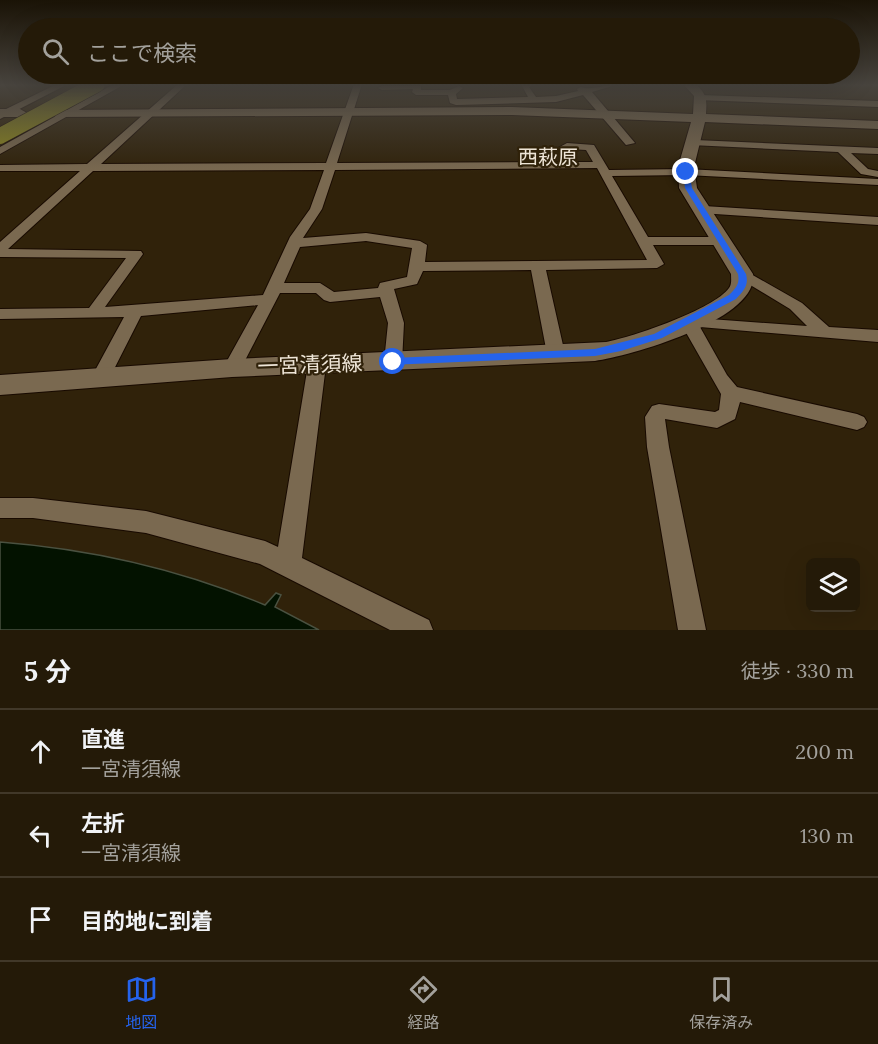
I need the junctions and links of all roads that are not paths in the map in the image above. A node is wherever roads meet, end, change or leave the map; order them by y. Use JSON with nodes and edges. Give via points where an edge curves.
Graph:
{"nodes":[{"id":1,"x":18,"y":113,"type":"edge"},
{"id":2,"x":43,"y":113,"type":"edge"},
{"id":3,"x":63,"y":113,"type":"edge"},
{"id":4,"x":150,"y":113,"type":"edge"},
{"id":5,"x":349,"y":113,"type":"edge"},
{"id":6,"x":587,"y":113,"type":"edge"},
{"id":7,"x":699,"y":113,"type":"edge"},
{"id":8,"x":606,"y":114,"type":"junction"},
{"id":9,"x":1,"y":118,"type":"edge"},
{"id":10,"x":699,"y":118,"type":"junction"},
{"id":11,"x":878,"y":125,"type":"edge"},
{"id":12,"x":0,"y":136,"type":"edge"},
{"id":13,"x":630,"y":143,"type":"dead end"},
{"id":14,"x":695,"y":143,"type":"junction"},
{"id":15,"x":842,"y":150,"type":"junction"},
{"id":16,"x":0,"y":151,"type":"edge"},
{"id":17,"x":878,"y":152,"type":"edge"},
{"id":18,"x":854,"y":162,"type":"junction"},
{"id":19,"x":878,"y":163,"type":"edge"},
{"id":20,"x":570,"y":165,"type":"junction"},
{"id":21,"x":331,"y":166,"type":"junction"},
{"id":22,"x":91,"y":167,"type":"junction"},
{"id":23,"x":0,"y":168,"type":"edge"},
{"id":24,"x":601,"y":169,"type":"junction"},
{"id":25,"x":686,"y":172,"type":"junction"},
{"id":26,"x":878,"y":174,"type":"edge"},
{"id":27,"x":878,"y":182,"type":"edge"},
{"id":28,"x":704,"y":210,"type":"junction"},
{"id":29,"x":878,"y":220,"type":"edge"},
{"id":30,"x":644,"y":241,"type":"junction"},
{"id":31,"x":722,"y":241,"type":"junction"},
{"id":32,"x":294,"y":243,"type":"junction"},
{"id":33,"x":0,"y":251,"type":"edge"},
{"id":34,"x":416,"y":267,"type":"junction"},
{"id":35,"x":538,"y":267,"type":"junction"},
{"id":36,"x":742,"y":274,"type":"junction"},
{"id":37,"x":387,"y":292,"type":"junction"},
{"id":38,"x":271,"y":294,"type":"junction"},
{"id":39,"x":135,"y":312,"type":"junction"},
{"id":40,"x":93,"y":313,"type":"junction"},
{"id":41,"x":0,"y":314,"type":"edge"},
{"id":42,"x":692,"y":320,"type":"junction"},
{"id":43,"x":824,"y":332,"type":"junction"},
{"id":44,"x":878,"y":336,"type":"edge"},
{"id":45,"x":556,"y":354,"type":"junction"},
{"id":46,"x":393,"y":362,"type":"junction"},
{"id":47,"x":318,"y":365,"type":"junction"},
{"id":48,"x":232,"y":368,"type":"junction"},
{"id":49,"x":100,"y":378,"type":"junction"},
{"id":50,"x":0,"y":385,"type":"edge"},
{"id":51,"x":731,"y":393,"type":"junction"},
{"id":52,"x":857,"y":422,"type":"dead end"},
{"id":53,"x":0,"y":508,"type":"edge"},
{"id":54,"x":288,"y":564,"type":"junction"},
{"id":55,"x":419,"y":630,"type":"edge"},
{"id":56,"x":692,"y":630,"type":"edge"}],
"edges":[{"from":1,"to":9,"type":"main road"},
{"from":2,"to":12,"type":"highway","bridge":true},
{"from":3,"to":16,"type":"street"},
{"from":4,"to":22,"type":"street"},
{"from":5,"to":21,"type":"street"},
{"from":6,"to":8,"type":"main road"},
{"from":7,"to":10,"type":"main road"},
{"from":8,"to":10,"type":"main road"},
{"from":8,"to":13,"type":"street"},
{"from":10,"to":11,"type":"main road"},
{"from":10,"to":14,"type":"main road"},
{"from":14,"to":15,"type":"street"},
{"from":14,"to":25,"type":"main road"},
{"from":15,"to":17,"type":"street"},
{"from":15,"to":18,"type":"street"},
{"from":18,"to":19,"type":"street"},
{"from":18,"to":26,"type":"street","via":[[865,172]]},
{"from":20,"to":21,"type":"street"},
{"from":20,"to":24,"type":"street"},
{"from":20,"to":24,"type":"street","via":[[563,148],[590,147]]},
{"from":21,"to":22,"type":"street"},
{"from":21,"to":32,"type":"street","via":[[316,209]]},
{"from":22,"to":23,"type":"street"},
{"from":22,"to":33,"type":"street"},
{"from":24,"to":25,"type":"street"},
{"from":24,"to":30,"type":"street"},
{"from":25,"to":27,"type":"street"},
{"from":25,"to":28,"type":"main road","via":[[688,188]]},
{"from":28,"to":29,"type":"street"},
{"from":28,"to":31,"type":"main road"},
{"from":30,"to":31,"type":"street"},
{"from":30,"to":35,"type":"street","via":[[657,264]]},
{"from":31,"to":36,"type":"main road"},
{"from":32,"to":34,"type":"street","via":[[366,237],[420,245]]},
{"from":32,"to":38,"type":"street"},
{"from":33,"to":40,"type":"street","via":[[136,254]]},
{"from":34,"to":35,"type":"street"},
{"from":34,"to":37,"type":"street","via":[[412,281],[385,286]]},
{"from":35,"to":45,"type":"street"},
{"from":36,"to":42,"type":"main road","name":"一宮清須線","via":[[740,290]]},
{"from":36,"to":43,"type":"street","via":[[796,306]]},
{"from":37,"to":38,"type":"street","via":[[330,297],[320,288]]},
{"from":37,"to":46,"type":"street","via":[[396,323]]},
{"from":38,"to":39,"type":"street"},
{"from":38,"to":48,"type":"street"},
{"from":39,"to":40,"type":"street"},
{"from":39,"to":49,"type":"street"},
{"from":40,"to":41,"type":"street"},
{"from":42,"to":43,"type":"street"},
{"from":42,"to":45,"type":"main road","name":"一宮清須線","via":[[632,345]]},
{"from":42,"to":51,"type":"street","via":[[720,379]]},
{"from":43,"to":44,"type":"street"},
{"from":45,"to":46,"type":"main road","name":"一宮清須線"},
{"from":46,"to":47,"type":"main road","name":"一宮清須線"},
{"from":47,"to":48,"type":"main road","name":"一宮清須線"},
{"from":47,"to":54,"type":"street"},
{"from":48,"to":49,"type":"main road","name":"一宮清須線"},
{"from":49,"to":50,"type":"main road","name":"一宮清須線"},
{"from":51,"to":52,"type":"street"},
{"from":51,"to":56,"type":"street","via":[[728,414],[717,420],[669,411],[659,411],[655,417]]},
{"from":53,"to":54,"type":"street","via":[[33,508],[146,522],[265,553]]},
{"from":54,"to":55,"type":"street"}]}
